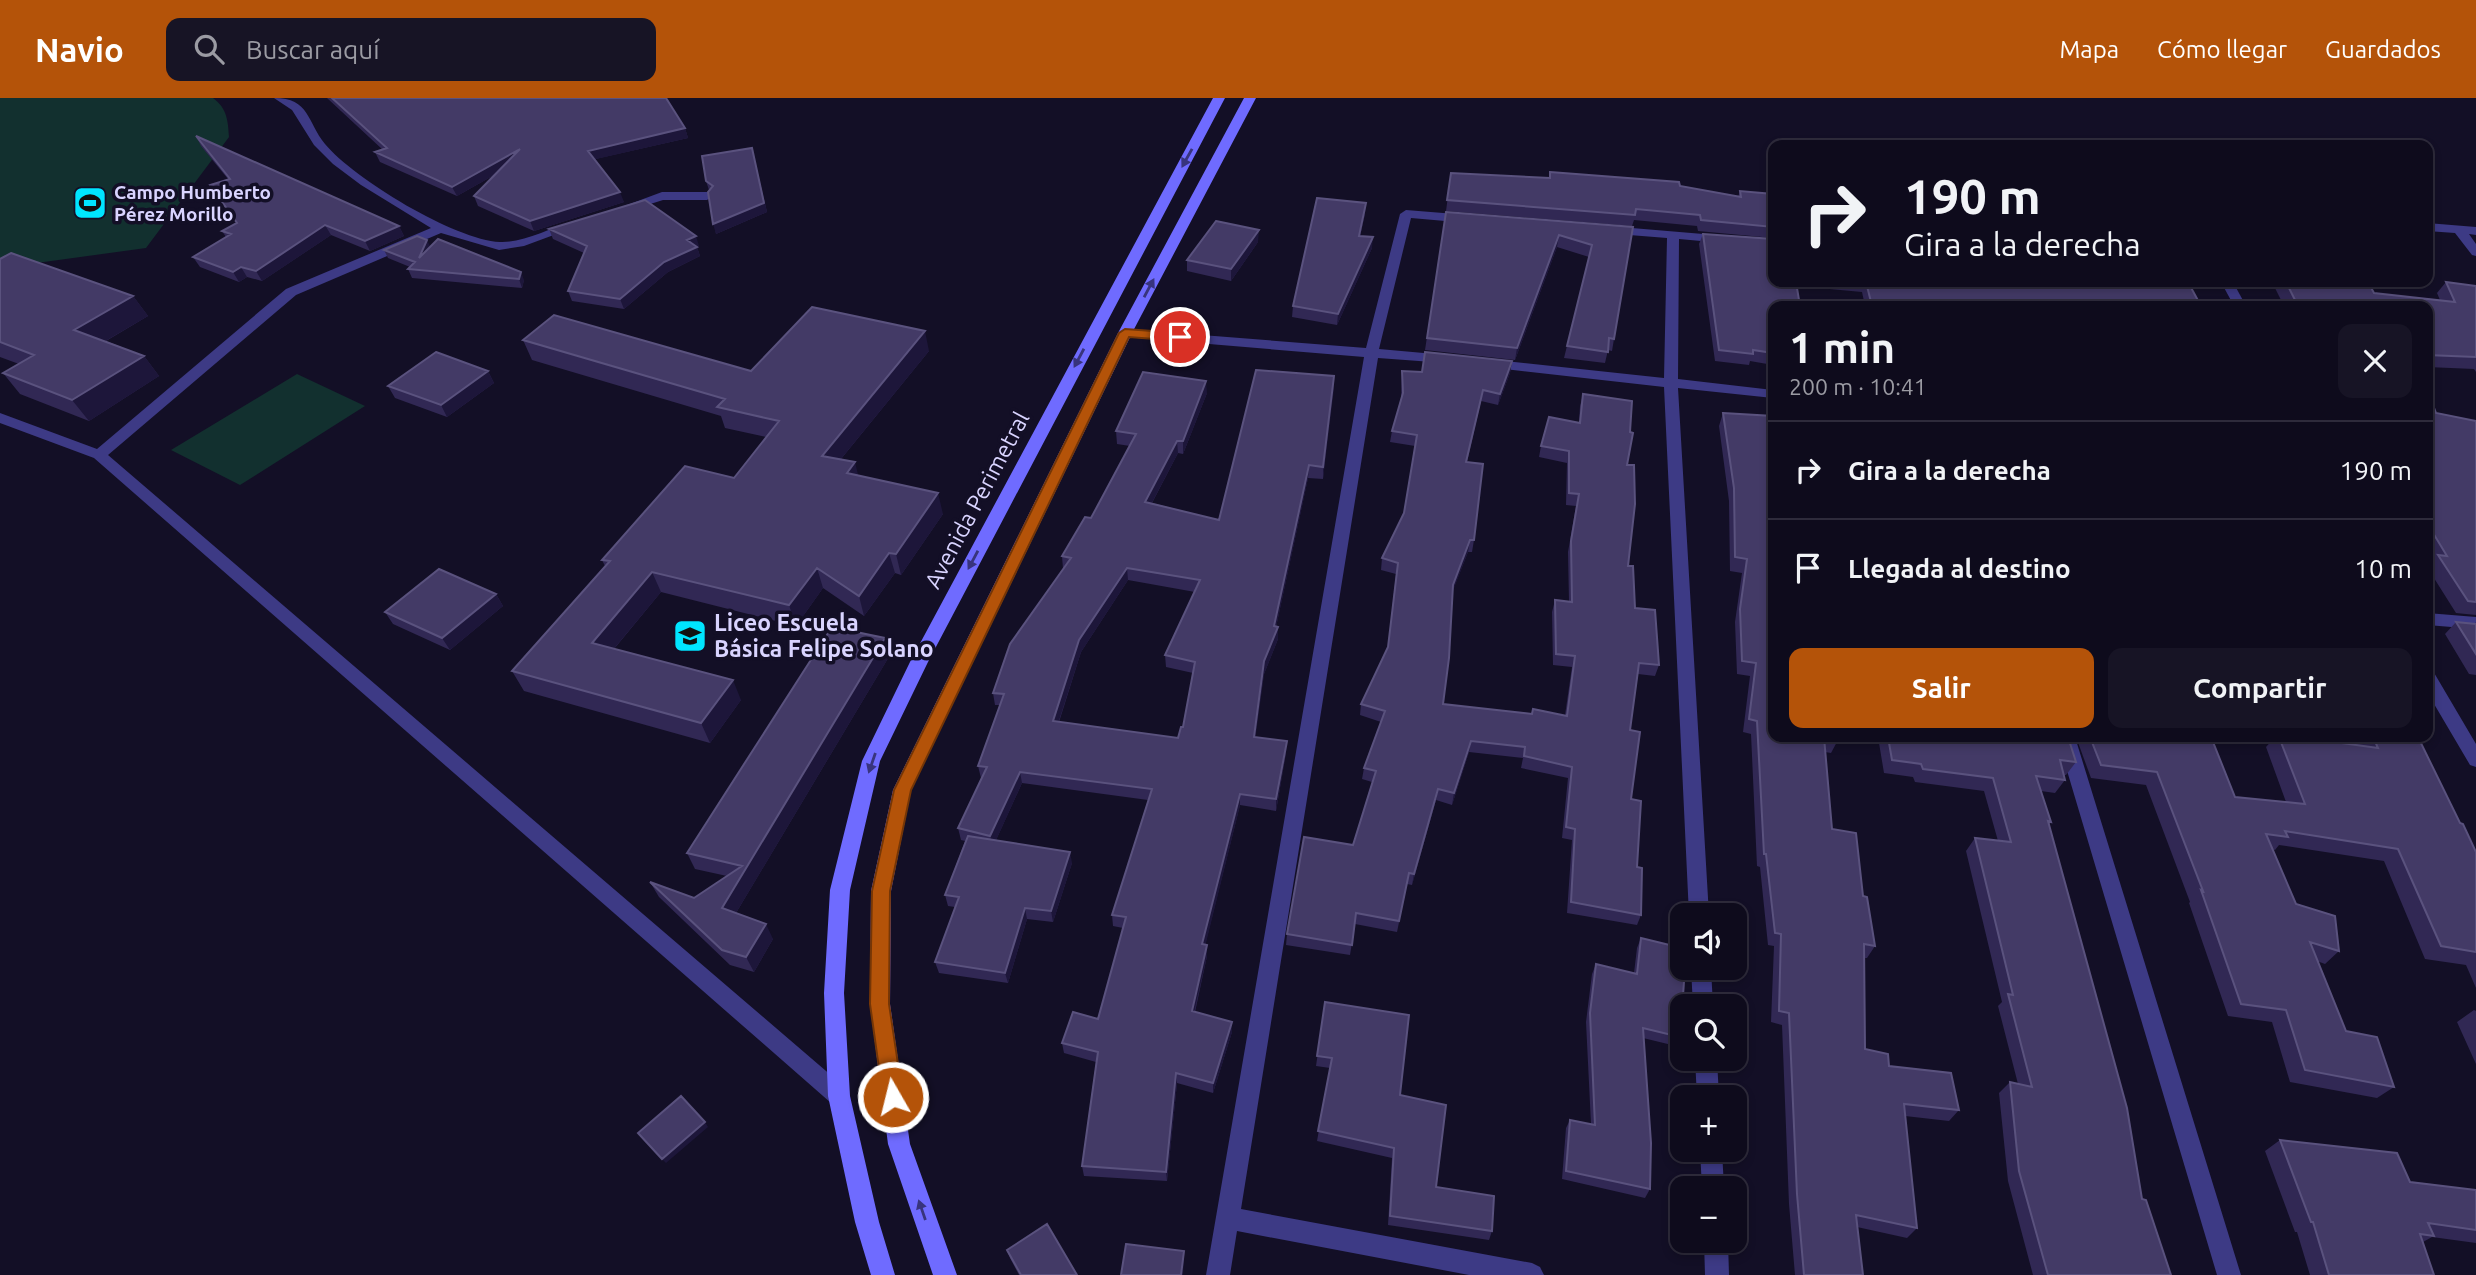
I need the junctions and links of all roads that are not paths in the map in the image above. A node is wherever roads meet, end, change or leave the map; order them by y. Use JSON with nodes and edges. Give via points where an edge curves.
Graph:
{"nodes":[{"id":1,"x":280,"y":98,"type":"edge"},
{"id":2,"x":1219,"y":98,"type":"edge"},
{"id":3,"x":1250,"y":98,"type":"edge"},
{"id":4,"x":707,"y":195,"type":"edge"},
{"id":5,"x":610,"y":213,"type":"edge"},
{"id":6,"x":1486,"y":220,"type":"edge"},
{"id":7,"x":584,"y":222,"type":"edge"},
{"id":8,"x":2433,"y":227,"type":"edge"},
{"id":9,"x":440,"y":229,"type":"junction"},
{"id":10,"x":1593,"y":229,"type":"edge"},
{"id":11,"x":2458,"y":229,"type":"junction"},
{"id":12,"x":2476,"y":231,"type":"edge"},
{"id":13,"x":1673,"y":235,"type":"junction"},
{"id":14,"x":1735,"y":240,"type":"edge"},
{"id":15,"x":2476,"y":252,"type":"edge"},
{"id":16,"x":1125,"y":333,"type":"junction"},
{"id":17,"x":1371,"y":351,"type":"junction"},
{"id":18,"x":1671,"y":383,"type":"junction"},
{"id":19,"x":1768,"y":393,"type":"edge"},
{"id":20,"x":0,"y":418,"type":"edge"},
{"id":21,"x":99,"y":455,"type":"junction"},
{"id":22,"x":2433,"y":619,"type":"edge"},
{"id":23,"x":2476,"y":623,"type":"edge"},
{"id":24,"x":2433,"y":686,"type":"edge"},
{"id":25,"x":2068,"y":742,"type":"edge"},
{"id":26,"x":2476,"y":760,"type":"edge"},
{"id":27,"x":1698,"y":903,"type":"edge"},
{"id":28,"x":839,"y":1096,"type":"junction"},
{"id":29,"x":1229,"y":1218,"type":"junction"},
{"id":30,"x":1716,"y":1253,"type":"edge"},
{"id":31,"x":883,"y":1275,"type":"edge"},
{"id":32,"x":945,"y":1275,"type":"edge"},
{"id":33,"x":1218,"y":1275,"type":"edge"},
{"id":34,"x":1532,"y":1275,"type":"edge"},
{"id":35,"x":1717,"y":1275,"type":"edge"},
{"id":36,"x":2230,"y":1275,"type":"edge"}],
"edges":[{"from":1,"to":9,"type":"street","via":[[308,120],[316,142],[344,169]]},
{"from":2,"to":28,"type":"main road","name":"Avenida Perimetral","one_way":true,"via":[[919,662],[871,761],[839,890],[834,993]]},
{"from":16,"to":3,"type":"main road","one_way":true},
{"from":4,"to":5,"type":"street","via":[[662,196]]},
{"from":6,"to":17,"type":"street","via":[[1406,214]]},
{"from":7,"to":9,"type":"street","via":[[499,246]]},
{"from":8,"to":11,"type":"street"},
{"from":9,"to":21,"type":"street","via":[[291,292]]},
{"from":10,"to":13,"type":"street"},
{"from":11,"to":12,"type":"street"},
{"from":11,"to":15,"type":"street"},
{"from":13,"to":14,"type":"street"},
{"from":13,"to":18,"type":"street"},
{"from":16,"to":17,"type":"street"},
{"from":32,"to":16,"type":"main road","one_way":true,"via":[[899,1144],[880,1004],[881,891],[902,790]]},
{"from":17,"to":18,"type":"street"},
{"from":17,"to":29,"type":"street"},
{"from":18,"to":19,"type":"street"},
{"from":18,"to":27,"type":"street"},
{"from":20,"to":21,"type":"street"},
{"from":21,"to":28,"type":"street"},
{"from":22,"to":23,"type":"street"},
{"from":24,"to":26,"type":"street"},
{"from":25,"to":36,"type":"street"},
{"from":28,"to":31,"type":"main road","name":"Avenida Perimetral"},
{"from":29,"to":33,"type":"street"},
{"from":29,"to":34,"type":"street"},
{"from":30,"to":35,"type":"street"}]}
